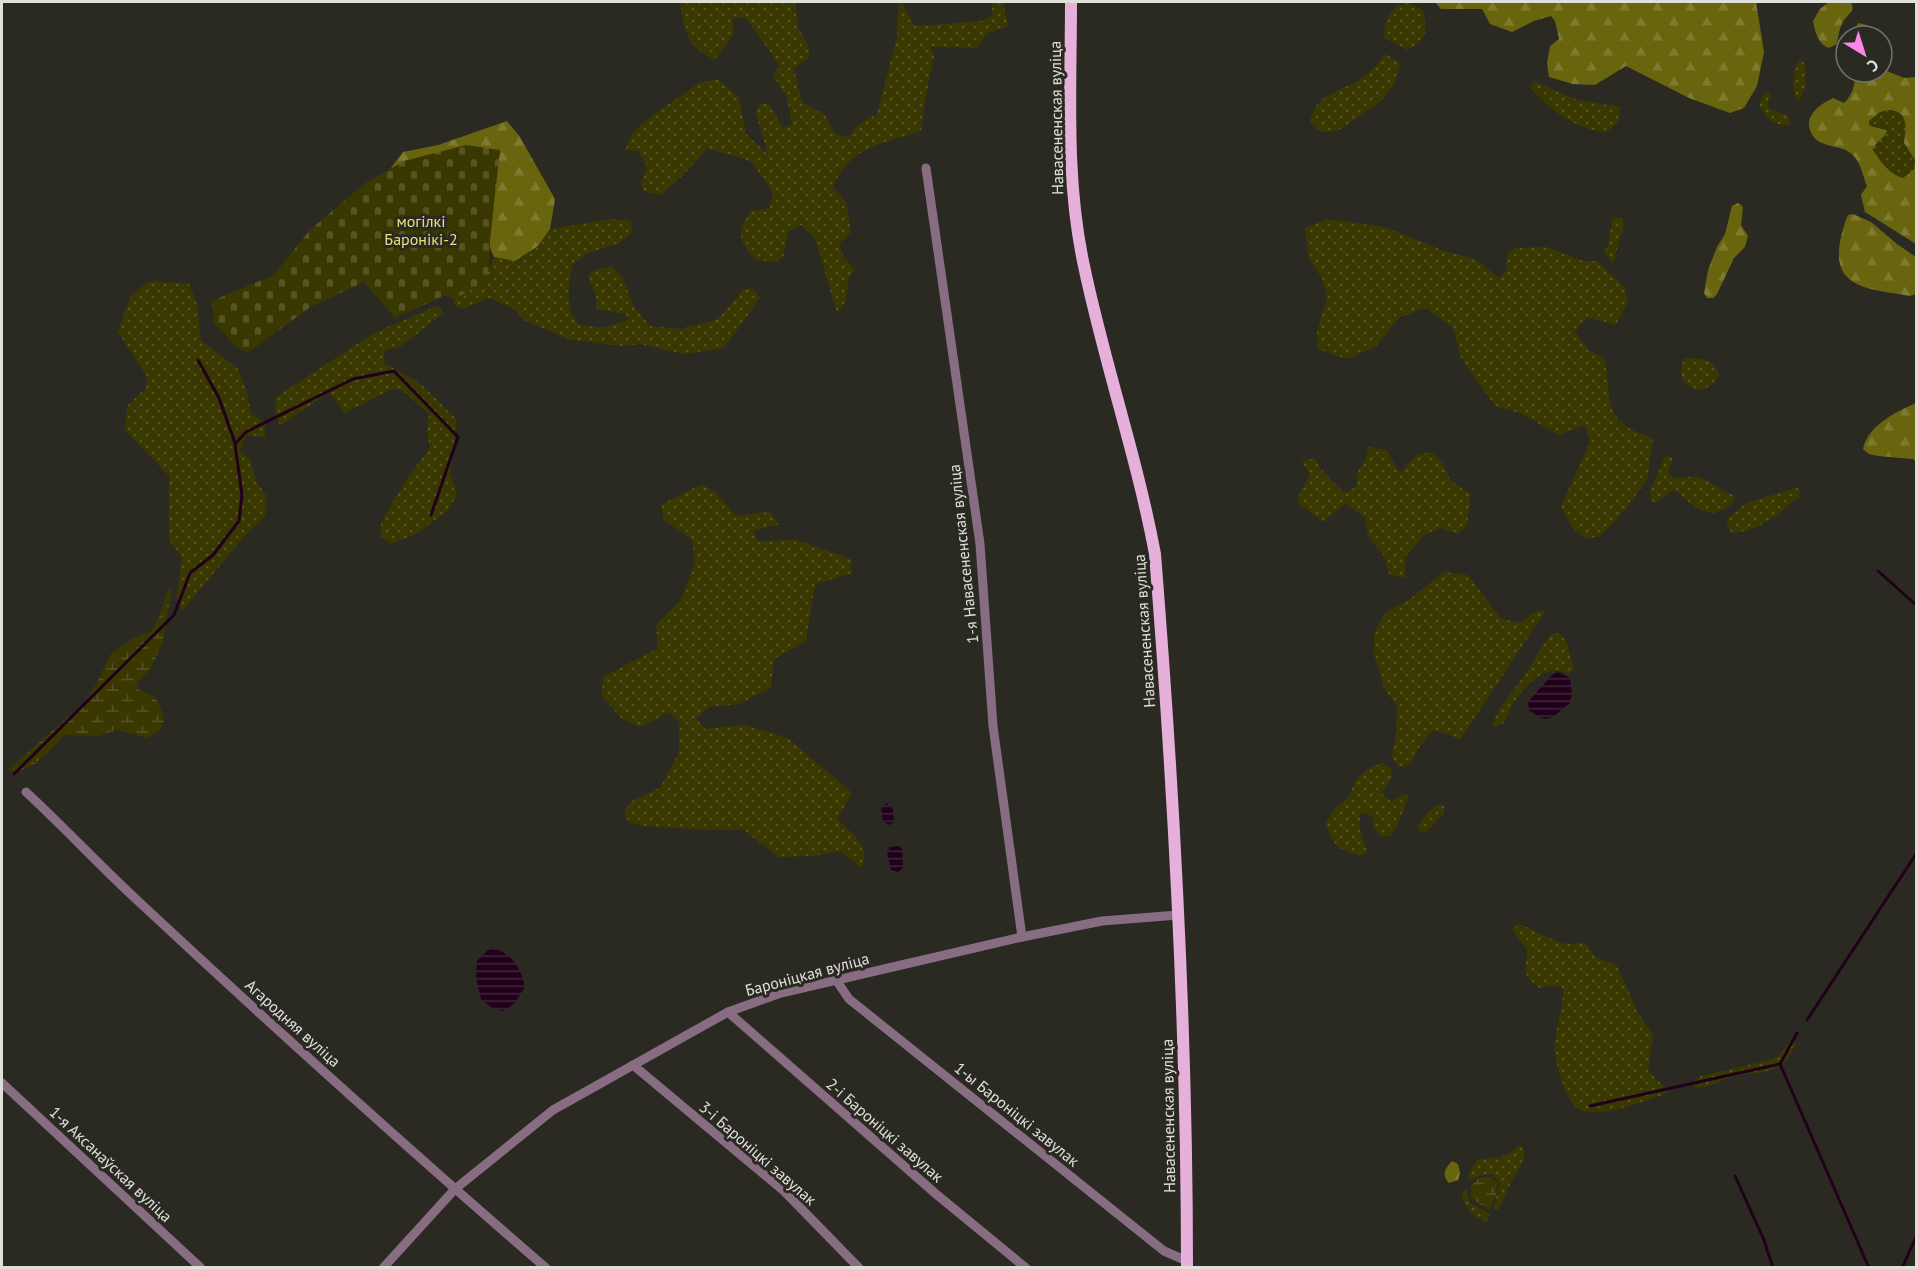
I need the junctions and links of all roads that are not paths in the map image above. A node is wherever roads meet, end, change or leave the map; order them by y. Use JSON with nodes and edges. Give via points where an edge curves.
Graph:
{"nodes":[{"id":1,"x":1071,"y":2,"type":"edge"},
{"id":2,"x":926,"y":168,"type":"dead end"},
{"id":3,"x":26,"y":792,"type":"dead end"},
{"id":4,"x":1178,"y":915,"type":"junction"},
{"id":5,"x":1022,"y":937,"type":"junction"},
{"id":6,"x":836,"y":980,"type":"junction"},
{"id":7,"x":728,"y":1012,"type":"junction"},
{"id":8,"x":633,"y":1065,"type":"junction"},
{"id":9,"x":2,"y":1083,"type":"edge"},
{"id":10,"x":455,"y":1189,"type":"junction"},
{"id":11,"x":1187,"y":1264,"type":"edge"},
{"id":12,"x":201,"y":1268,"type":"edge"},
{"id":13,"x":383,"y":1268,"type":"edge"},
{"id":14,"x":546,"y":1268,"type":"edge"},
{"id":15,"x":859,"y":1268,"type":"edge"},
{"id":16,"x":1026,"y":1268,"type":"edge"}],
"edges":[{"from":1,"to":4,"type":"main road","name":"Навасененская вуліца","via":[[1071,183],[1083,265],[1155,554]]},
{"from":2,"to":5,"type":"street","name":"1-я Навасененская вуліца","via":[[980,544],[993,726]]},
{"from":3,"to":10,"type":"street","name":"Агародняя вуліца","via":[[169,930]]},
{"from":4,"to":5,"type":"street","name":"Бароніцкая вуліца","via":[[1101,921]]},
{"from":4,"to":11,"type":"main road","name":"Навасененская вуліца"},
{"from":5,"to":6,"type":"street","name":"Бароніцкая вуліца"},
{"from":6,"to":7,"type":"street","name":"Бароніцкая вуліца","via":[[781,993]]},
{"from":6,"to":11,"type":"street","name":"1-ы Бароніцкі завулак","via":[[849,999],[1164,1251]]},
{"from":7,"to":8,"type":"street","name":"Бароніцкая вуліца"},
{"from":7,"to":16,"type":"street","name":"2-і Бароніцкі завулак"},
{"from":8,"to":10,"type":"street","name":"Бароніцкая вуліца","via":[[553,1110]]},
{"from":8,"to":15,"type":"street","name":"3-і Бароніцкі завулак","via":[[784,1191]]},
{"from":9,"to":12,"type":"street","name":"1-я Аксанаўская вуліца"},
{"from":10,"to":13,"type":"street","name":"Бароніцкая вуліца"},
{"from":10,"to":14,"type":"street","name":"Агародняя вуліца"}]}
